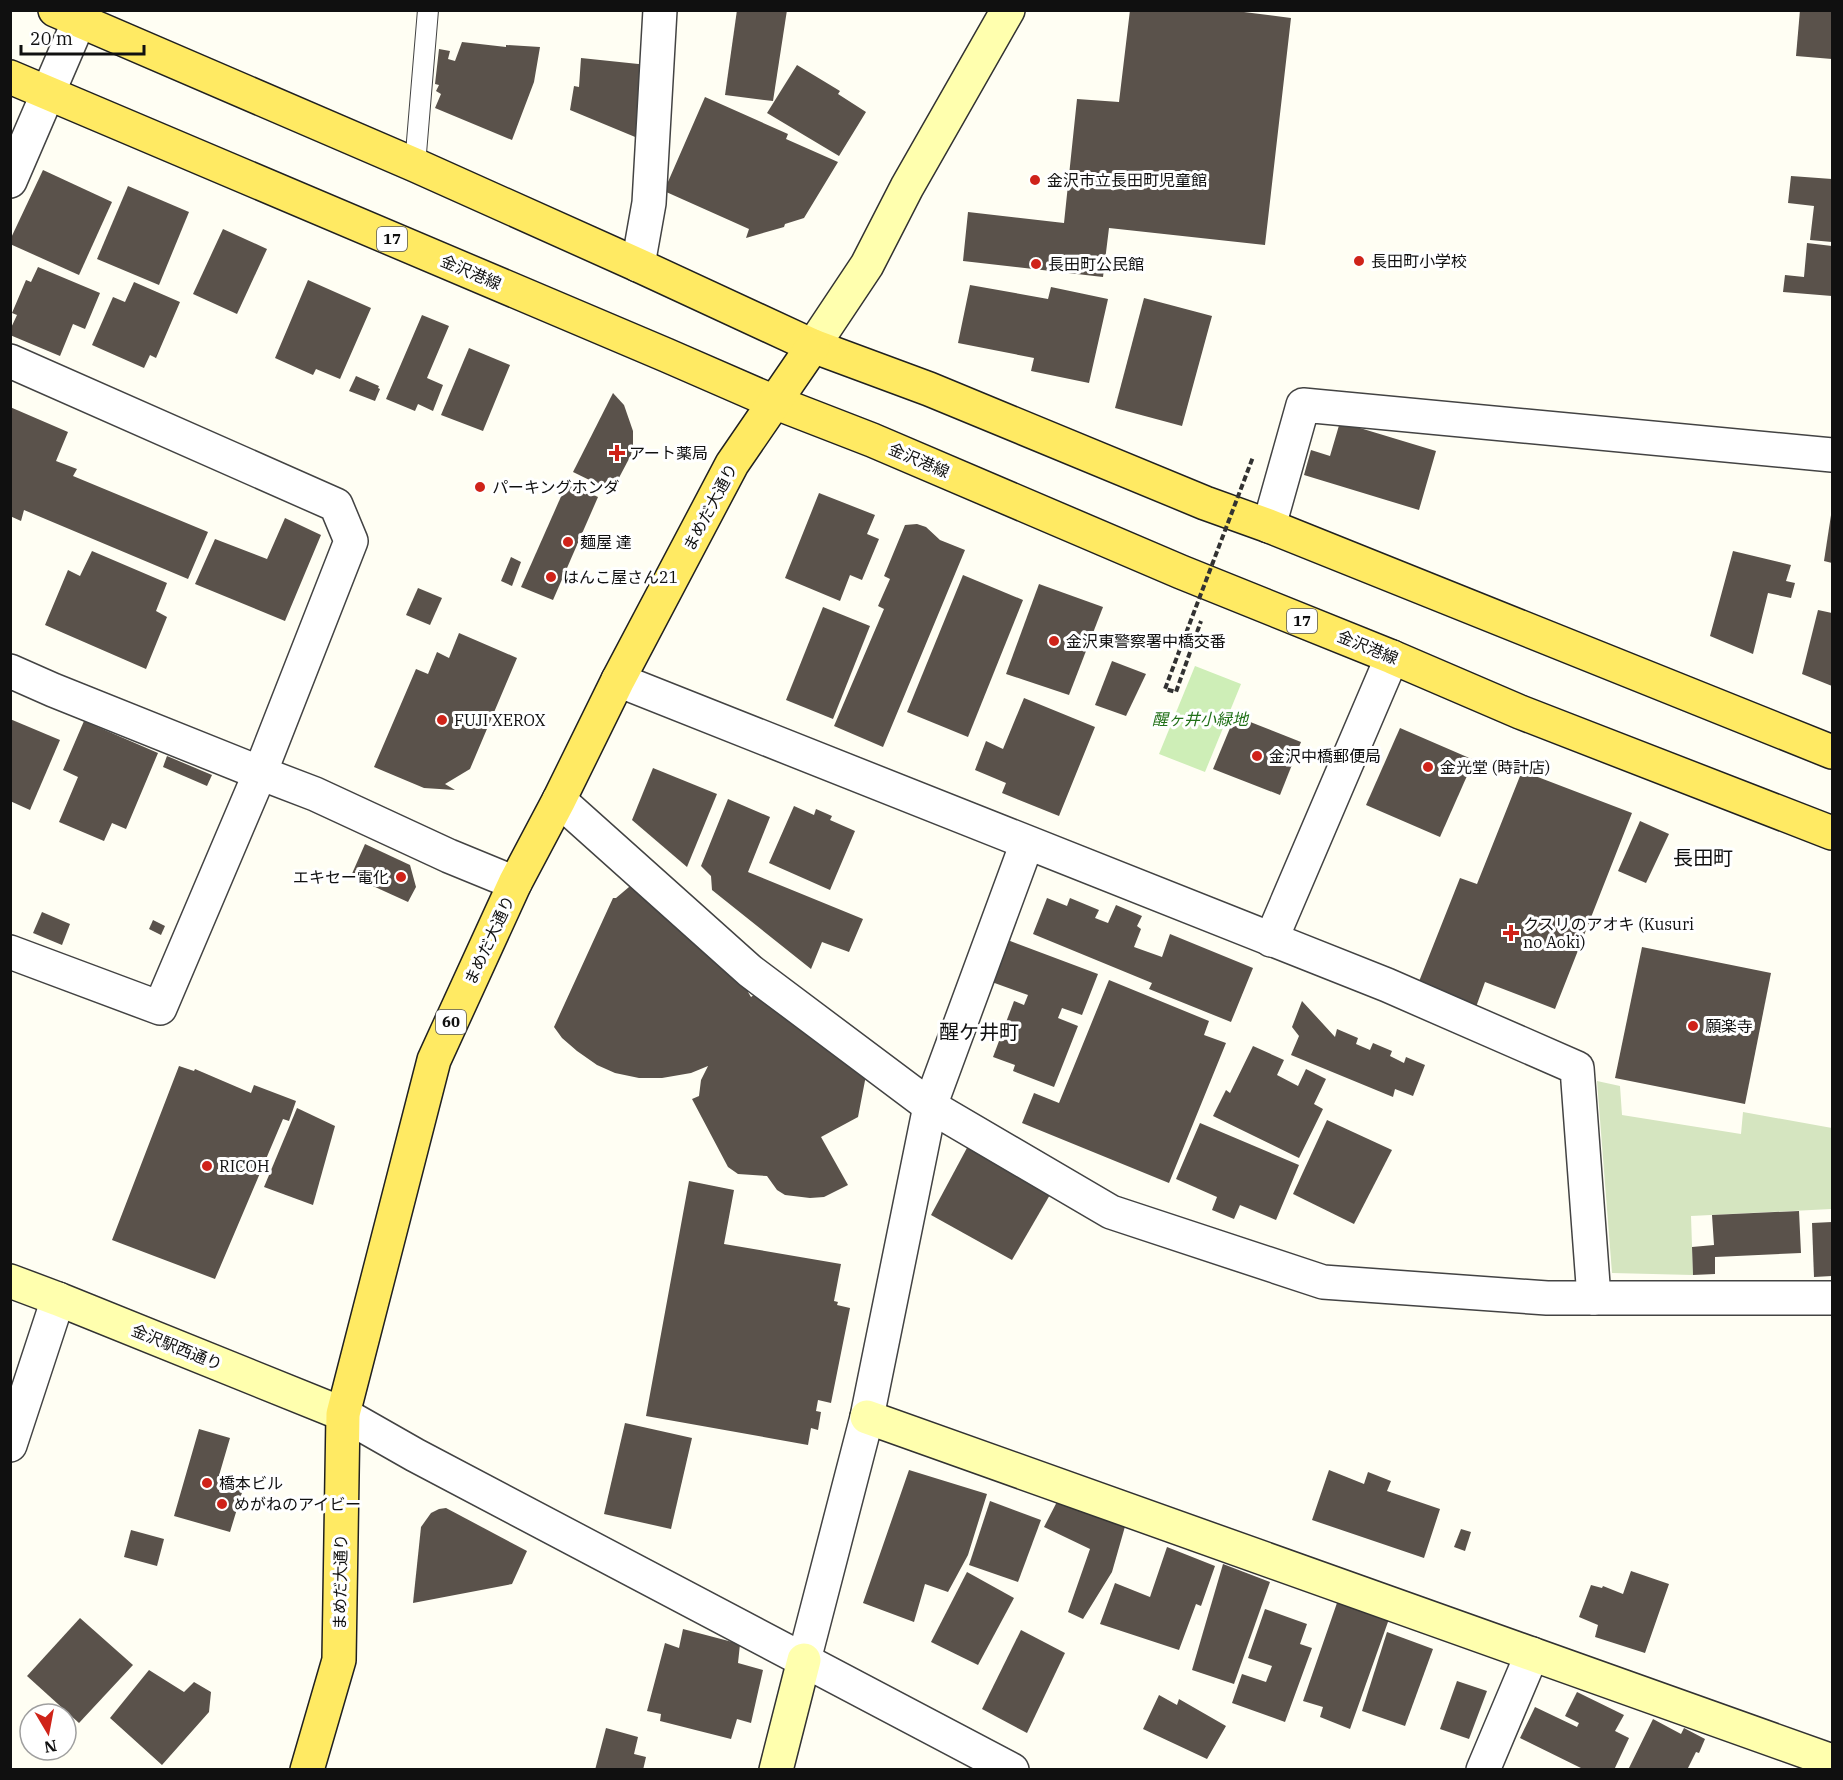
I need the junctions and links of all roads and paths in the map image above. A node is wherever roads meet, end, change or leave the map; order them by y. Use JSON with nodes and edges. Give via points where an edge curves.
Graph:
{"nodes":[{"id":1,"x":428,"y":10,"type":"edge"},
{"id":2,"x":660,"y":10,"type":"edge"},
{"id":3,"x":1008,"y":10,"type":"edge"},
{"id":4,"x":67,"y":16,"type":"edge"},
{"id":5,"x":10,"y":77,"type":"edge"},
{"id":6,"x":49,"y":93,"type":"junction"},
{"id":7,"x":415,"y":165,"type":"junction"},
{"id":8,"x":10,"y":182,"type":"edge"},
{"id":9,"x":638,"y":265,"type":"junction"},
{"id":10,"x":813,"y":346,"type":"junction"},
{"id":11,"x":10,"y":361,"type":"edge"},
{"id":12,"x":774,"y":402,"type":"junction"},
{"id":13,"x":1833,"y":455,"type":"edge"},
{"id":14,"x":1253,"y":457,"type":"dead end"},
{"id":15,"x":1269,"y":526,"type":"junction"},
{"id":16,"x":1202,"y":618,"type":"dead end"},
{"id":17,"x":1392,"y":657,"type":"junction"},
{"id":18,"x":10,"y":671,"type":"edge"},
{"id":19,"x":618,"y":680,"type":"junction"},
{"id":20,"x":1833,"y":752,"type":"edge"},
{"id":21,"x":260,"y":773,"type":"junction"},
{"id":22,"x":559,"y":800,"type":"junction"},
{"id":23,"x":1833,"y":833,"type":"edge"},
{"id":24,"x":1027,"y":843,"type":"junction"},
{"id":25,"x":515,"y":883,"type":"junction"},
{"id":26,"x":1271,"y":940,"type":"junction"},
{"id":27,"x":10,"y":952,"type":"edge"},
{"id":28,"x":930,"y":1106,"type":"junction"},
{"id":29,"x":10,"y":1281,"type":"edge"},
{"id":30,"x":1594,"y":1298,"type":"junction"},
{"id":31,"x":1833,"y":1298,"type":"edge"},
{"id":32,"x":58,"y":1299,"type":"junction"},
{"id":33,"x":343,"y":1414,"type":"junction"},
{"id":34,"x":867,"y":1417,"type":"junction"},
{"id":35,"x":10,"y":1445,"type":"edge"},
{"id":36,"x":1532,"y":1654,"type":"junction"},
{"id":37,"x":804,"y":1660,"type":"junction"},
{"id":38,"x":1833,"y":1761,"type":"edge"},
{"id":39,"x":307,"y":1770,"type":"edge"},
{"id":40,"x":776,"y":1770,"type":"edge"},
{"id":41,"x":1012,"y":1770,"type":"edge"},
{"id":42,"x":1483,"y":1770,"type":"edge"}],
"edges":[{"from":1,"to":7,"type":"lane"},
{"from":2,"to":9,"type":"street","via":[[649,203]]},
{"from":3,"to":10,"type":"street","via":[[867,265]]},
{"from":4,"to":6,"type":"street"},
{"from":4,"to":7,"type":"main road"},
{"from":5,"to":6,"type":"main road","name":"金沢港線","number":"17"},
{"from":6,"to":8,"type":"street"},
{"from":6,"to":12,"type":"main road","name":"金沢港線","number":"17"},
{"from":7,"to":9,"type":"main road"},
{"from":9,"to":10,"type":"main road"},
{"from":10,"to":12,"type":"main road","name":"まめだ大通り","number":"60"},
{"from":10,"to":15,"type":"main road"},
{"from":11,"to":21,"type":"street","via":[[336,505],[351,541]]},
{"from":12,"to":17,"type":"main road","name":"金沢港線","number":"17"},
{"from":12,"to":19,"type":"main road","name":"まめだ大通り","number":"60","via":[[732,464]]},
{"from":13,"to":15,"type":"street","via":[[1303,405]]},
{"from":14,"to":16,"type":"path","bridge":true,"via":[[1165,689],[1176,692]]},
{"from":15,"to":20,"type":"main road"},
{"from":17,"to":23,"type":"main road","name":"金沢港線","number":"17"},
{"from":17,"to":26,"type":"street"},
{"from":18,"to":21,"type":"street"},
{"from":19,"to":22,"type":"main road","name":"まめだ大通り","number":"60"},
{"from":19,"to":24,"type":"street"},
{"from":21,"to":25,"type":"street"},
{"from":21,"to":27,"type":"street","via":[[160,1008]]},
{"from":22,"to":25,"type":"main road","name":"まめだ大通り","number":"60"},
{"from":22,"to":28,"type":"street","via":[[750,971]]},
{"from":24,"to":26,"type":"street"},
{"from":24,"to":28,"type":"street"},
{"from":25,"to":33,"type":"main road","name":"まめだ大通り","number":"60","via":[[434,1060]]},
{"from":26,"to":30,"type":"street","via":[[1387,985],[1577,1068]]},
{"from":28,"to":30,"type":"street","via":[[1111,1212],[1323,1282]]},
{"from":28,"to":34,"type":"street"},
{"from":29,"to":32,"type":"street","name":"金沢駅西通り"},
{"from":30,"to":31,"type":"street"},
{"from":32,"to":33,"type":"street","name":"金沢駅西通り"},
{"from":32,"to":35,"type":"street"},
{"from":33,"to":37,"type":"street"},
{"from":33,"to":39,"type":"main road","name":"まめだ大通り","number":"60","via":[[339,1660]]},
{"from":34,"to":36,"type":"street"},
{"from":34,"to":37,"type":"street"},
{"from":36,"to":38,"type":"street"},
{"from":36,"to":42,"type":"street"},
{"from":37,"to":40,"type":"street"},
{"from":37,"to":41,"type":"street"}]}
